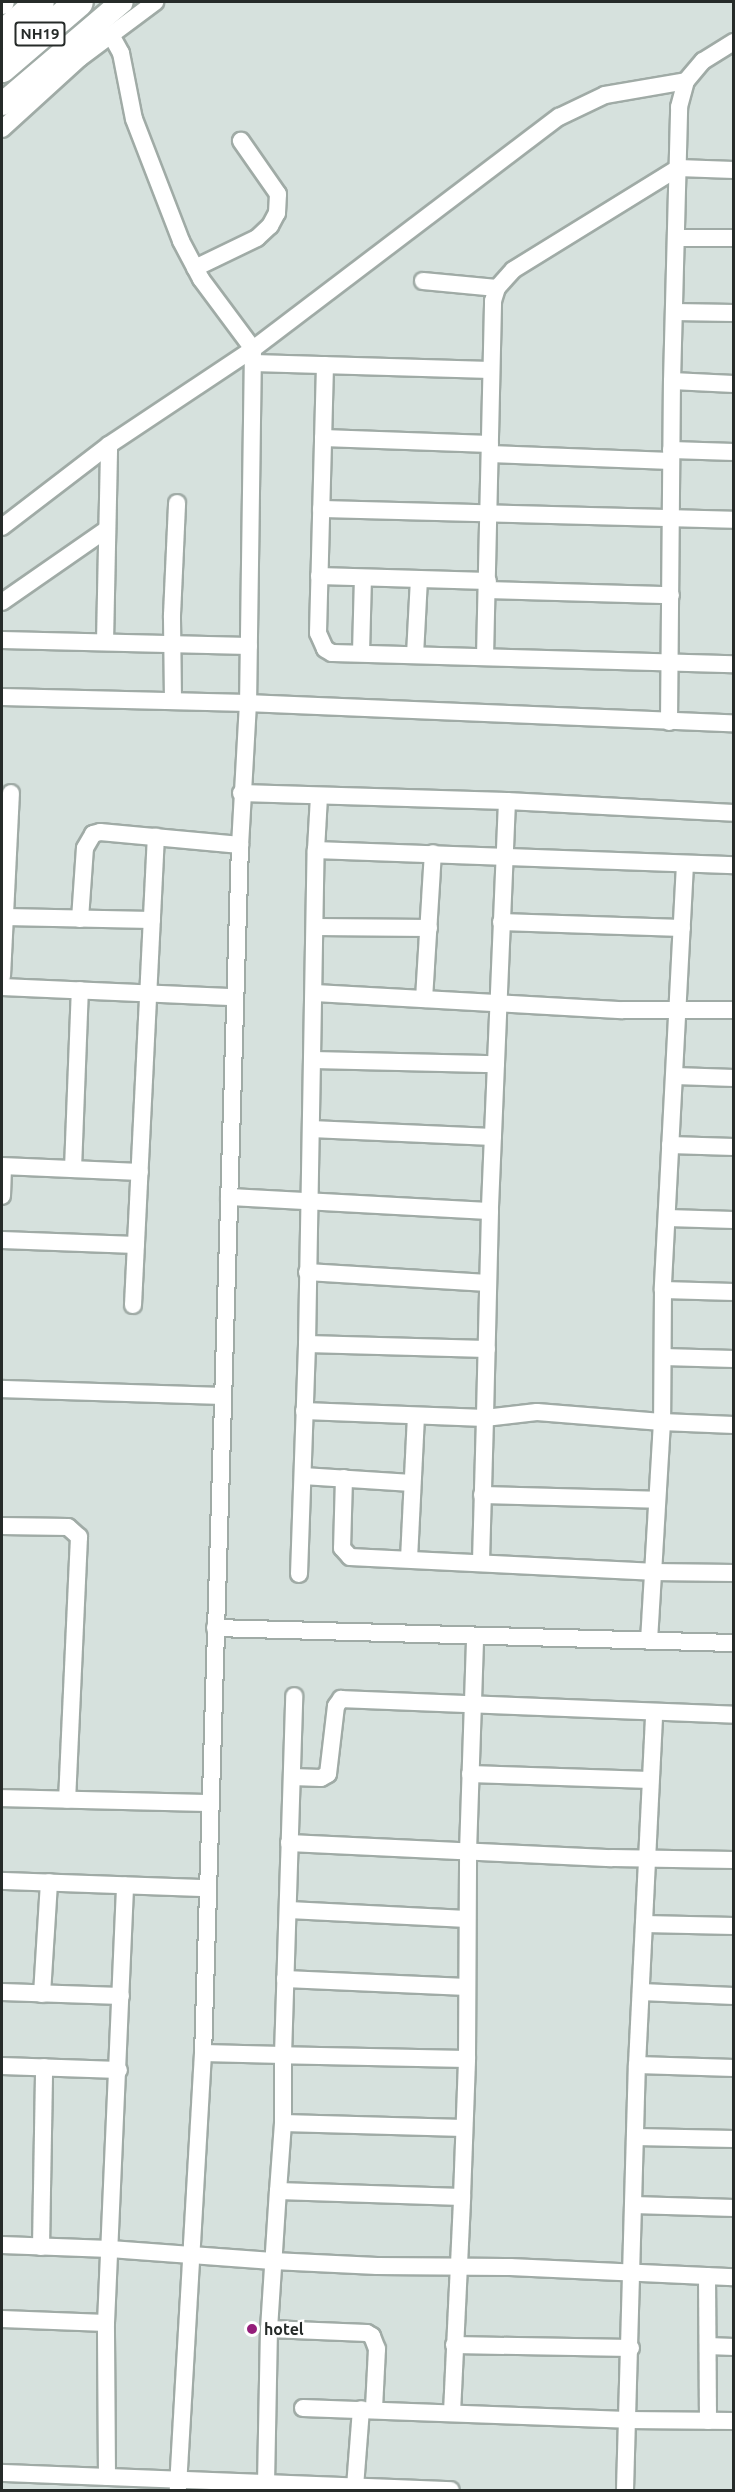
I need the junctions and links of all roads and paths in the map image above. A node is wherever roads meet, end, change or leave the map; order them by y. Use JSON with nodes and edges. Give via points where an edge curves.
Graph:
{"nodes":[{"id":1,"x":40,"y":2,"type":"edge"},
{"id":2,"x":79,"y":2,"type":"edge"},
{"id":3,"x":122,"y":2,"type":"edge"},
{"id":4,"x":155,"y":2,"type":"edge"},
{"id":5,"x":2,"y":35,"type":"edge"},
{"id":6,"x":111,"y":35,"type":"junction"},
{"id":7,"x":734,"y":42,"type":"edge"},
{"id":8,"x":2,"y":68,"type":"edge"},
{"id":9,"x":686,"y":81,"type":"junction"},
{"id":10,"x":2,"y":104,"type":"edge"},
{"id":11,"x":2,"y":129,"type":"edge"},
{"id":12,"x":241,"y":141,"type":"dead end"},
{"id":13,"x":678,"y":168,"type":"junction"},
{"id":14,"x":734,"y":170,"type":"edge"},
{"id":15,"x":676,"y":238,"type":"junction"},
{"id":16,"x":734,"y":238,"type":"edge"},
{"id":17,"x":195,"y":268,"type":"junction"},
{"id":18,"x":423,"y":281,"type":"dead end"},
{"id":19,"x":497,"y":288,"type":"junction"},
{"id":20,"x":674,"y":312,"type":"junction"},
{"id":21,"x":734,"y":313,"type":"edge"},
{"id":22,"x":253,"y":356,"type":"junction"},
{"id":23,"x":325,"y":365,"type":"junction"},
{"id":24,"x":492,"y":370,"type":"junction"},
{"id":25,"x":672,"y":381,"type":"junction"},
{"id":26,"x":734,"y":384,"type":"edge"},
{"id":27,"x":323,"y":438,"type":"junction"},
{"id":28,"x":109,"y":445,"type":"junction"},
{"id":29,"x":490,"y":449,"type":"junction"},
{"id":30,"x":734,"y":452,"type":"edge"},
{"id":31,"x":671,"y":455,"type":"junction"},
{"id":32,"x":177,"y":503,"type":"dead end"},
{"id":33,"x":321,"y":509,"type":"junction"},
{"id":34,"x":489,"y":513,"type":"junction"},
{"id":35,"x":672,"y":518,"type":"junction"},
{"id":36,"x":734,"y":520,"type":"edge"},
{"id":37,"x":2,"y":527,"type":"edge"},
{"id":38,"x":107,"y":529,"type":"junction"},
{"id":39,"x":319,"y":576,"type":"junction"},
{"id":40,"x":363,"y":578,"type":"junction"},
{"id":41,"x":419,"y":579,"type":"junction"},
{"id":42,"x":487,"y":586,"type":"junction"},
{"id":43,"x":671,"y":595,"type":"junction"},
{"id":44,"x":2,"y":602,"type":"edge"},
{"id":45,"x":2,"y":640,"type":"edge"},
{"id":46,"x":105,"y":642,"type":"junction"},
{"id":47,"x":174,"y":644,"type":"junction"},
{"id":48,"x":249,"y":646,"type":"junction"},
{"id":49,"x":361,"y":653,"type":"junction"},
{"id":50,"x":415,"y":655,"type":"junction"},
{"id":51,"x":485,"y":657,"type":"junction"},
{"id":52,"x":671,"y":663,"type":"junction"},
{"id":53,"x":734,"y":664,"type":"edge"},
{"id":54,"x":2,"y":697,"type":"edge"},
{"id":55,"x":173,"y":701,"type":"junction"},
{"id":56,"x":248,"y":703,"type":"junction"},
{"id":57,"x":669,"y":722,"type":"junction"},
{"id":58,"x":734,"y":723,"type":"edge"},
{"id":59,"x":11,"y":793,"type":"dead end"},
{"id":60,"x":241,"y":793,"type":"junction"},
{"id":61,"x":319,"y":795,"type":"junction"},
{"id":62,"x":507,"y":801,"type":"junction"},
{"id":63,"x":734,"y":813,"type":"edge"},
{"id":64,"x":156,"y":837,"type":"junction"},
{"id":65,"x":240,"y":845,"type":"junction"},
{"id":66,"x":316,"y":850,"type":"junction"},
{"id":67,"x":433,"y":853,"type":"junction"},
{"id":68,"x":504,"y":857,"type":"junction"},
{"id":69,"x":685,"y":864,"type":"junction"},
{"id":70,"x":734,"y":865,"type":"edge"},
{"id":71,"x":5,"y":917,"type":"junction"},
{"id":72,"x":80,"y":918,"type":"junction"},
{"id":73,"x":152,"y":920,"type":"junction"},
{"id":74,"x":501,"y":922,"type":"junction"},
{"id":75,"x":316,"y":927,"type":"junction"},
{"id":76,"x":429,"y":928,"type":"junction"},
{"id":77,"x":682,"y":928,"type":"junction"},
{"id":78,"x":2,"y":976,"type":"edge"},
{"id":79,"x":2,"y":987,"type":"edge"},
{"id":80,"x":81,"y":990,"type":"junction"},
{"id":81,"x":148,"y":993,"type":"junction"},
{"id":82,"x":315,"y":993,"type":"junction"},
{"id":83,"x":235,"y":997,"type":"junction"},
{"id":84,"x":424,"y":999,"type":"junction"},
{"id":85,"x":499,"y":1002,"type":"junction"},
{"id":86,"x":678,"y":1010,"type":"junction"},
{"id":87,"x":734,"y":1011,"type":"edge"},
{"id":88,"x":313,"y":1060,"type":"junction"},
{"id":89,"x":496,"y":1064,"type":"junction"},
{"id":90,"x":675,"y":1076,"type":"junction"},
{"id":91,"x":734,"y":1078,"type":"edge"},
{"id":92,"x":311,"y":1129,"type":"junction"},
{"id":93,"x":493,"y":1137,"type":"junction"},
{"id":94,"x":670,"y":1145,"type":"junction"},
{"id":95,"x":734,"y":1147,"type":"edge"},
{"id":96,"x":2,"y":1167,"type":"edge"},
{"id":97,"x":73,"y":1169,"type":"junction"},
{"id":98,"x":140,"y":1172,"type":"junction"},
{"id":99,"x":2,"y":1196,"type":"edge"},
{"id":100,"x":229,"y":1197,"type":"junction"},
{"id":101,"x":309,"y":1201,"type":"junction"},
{"id":102,"x":490,"y":1211,"type":"junction"},
{"id":103,"x":667,"y":1218,"type":"junction"},
{"id":104,"x":734,"y":1220,"type":"edge"},
{"id":105,"x":2,"y":1240,"type":"edge"},
{"id":106,"x":136,"y":1245,"type":"junction"},
{"id":107,"x":307,"y":1272,"type":"junction"},
{"id":108,"x":488,"y":1283,"type":"junction"},
{"id":109,"x":663,"y":1290,"type":"junction"},
{"id":110,"x":734,"y":1292,"type":"edge"},
{"id":111,"x":133,"y":1305,"type":"dead end"},
{"id":112,"x":307,"y":1344,"type":"junction"},
{"id":113,"x":487,"y":1349,"type":"junction"},
{"id":114,"x":663,"y":1357,"type":"junction"},
{"id":115,"x":734,"y":1359,"type":"edge"},
{"id":116,"x":2,"y":1389,"type":"edge"},
{"id":117,"x":222,"y":1396,"type":"junction"},
{"id":118,"x":304,"y":1411,"type":"junction"},
{"id":119,"x":416,"y":1416,"type":"junction"},
{"id":120,"x":485,"y":1418,"type":"junction"},
{"id":121,"x":662,"y":1422,"type":"junction"},
{"id":122,"x":734,"y":1425,"type":"edge"},
{"id":123,"x":303,"y":1476,"type":"junction"},
{"id":124,"x":344,"y":1478,"type":"junction"},
{"id":125,"x":412,"y":1483,"type":"junction"},
{"id":126,"x":482,"y":1495,"type":"junction"},
{"id":127,"x":657,"y":1500,"type":"junction"},
{"id":128,"x":2,"y":1526,"type":"edge"},
{"id":129,"x":409,"y":1559,"type":"junction"},
{"id":130,"x":482,"y":1563,"type":"junction"},
{"id":131,"x":652,"y":1572,"type":"junction"},
{"id":132,"x":734,"y":1573,"type":"edge"},
{"id":133,"x":299,"y":1574,"type":"dead end"},
{"id":134,"x":215,"y":1628,"type":"junction"},
{"id":135,"x":475,"y":1636,"type":"junction"},
{"id":136,"x":649,"y":1641,"type":"junction"},
{"id":137,"x":734,"y":1643,"type":"edge"},
{"id":138,"x":294,"y":1696,"type":"dead end"},
{"id":139,"x":473,"y":1705,"type":"junction"},
{"id":140,"x":654,"y":1712,"type":"junction"},
{"id":141,"x":734,"y":1715,"type":"edge"},
{"id":142,"x":470,"y":1774,"type":"junction"},
{"id":143,"x":292,"y":1777,"type":"junction"},
{"id":144,"x":650,"y":1780,"type":"junction"},
{"id":145,"x":2,"y":1798,"type":"edge"},
{"id":146,"x":67,"y":1800,"type":"junction"},
{"id":147,"x":209,"y":1803,"type":"junction"},
{"id":148,"x":289,"y":1843,"type":"junction"},
{"id":149,"x":468,"y":1852,"type":"junction"},
{"id":150,"x":646,"y":1858,"type":"junction"},
{"id":151,"x":734,"y":1860,"type":"edge"},
{"id":152,"x":2,"y":1881,"type":"edge"},
{"id":153,"x":49,"y":1882,"type":"junction"},
{"id":154,"x":125,"y":1885,"type":"junction"},
{"id":155,"x":207,"y":1888,"type":"junction"},
{"id":156,"x":289,"y":1910,"type":"junction"},
{"id":157,"x":467,"y":1919,"type":"junction"},
{"id":158,"x":644,"y":1924,"type":"junction"},
{"id":159,"x":734,"y":1926,"type":"edge"},
{"id":160,"x":285,"y":1979,"type":"junction"},
{"id":161,"x":467,"y":1987,"type":"junction"},
{"id":162,"x":2,"y":1992,"type":"edge"},
{"id":163,"x":640,"y":1992,"type":"junction"},
{"id":164,"x":42,"y":1994,"type":"junction"},
{"id":165,"x":121,"y":1996,"type":"junction"},
{"id":166,"x":734,"y":1996,"type":"edge"},
{"id":167,"x":203,"y":2053,"type":"junction"},
{"id":168,"x":283,"y":2055,"type":"junction"},
{"id":169,"x":467,"y":2059,"type":"junction"},
{"id":170,"x":637,"y":2065,"type":"junction"},
{"id":171,"x":2,"y":2066,"type":"edge"},
{"id":172,"x":44,"y":2067,"type":"junction"},
{"id":173,"x":734,"y":2068,"type":"edge"},
{"id":174,"x":119,"y":2070,"type":"junction"},
{"id":175,"x":283,"y":2123,"type":"junction"},
{"id":176,"x":464,"y":2128,"type":"junction"},
{"id":177,"x":635,"y":2137,"type":"junction"},
{"id":178,"x":734,"y":2139,"type":"edge"},
{"id":179,"x":278,"y":2191,"type":"junction"},
{"id":180,"x":462,"y":2197,"type":"junction"},
{"id":181,"x":633,"y":2205,"type":"junction"},
{"id":182,"x":734,"y":2208,"type":"edge"},
{"id":183,"x":2,"y":2245,"type":"edge"},
{"id":184,"x":41,"y":2247,"type":"junction"},
{"id":185,"x":110,"y":2249,"type":"junction"},
{"id":186,"x":192,"y":2254,"type":"junction"},
{"id":187,"x":273,"y":2261,"type":"junction"},
{"id":188,"x":458,"y":2267,"type":"junction"},
{"id":189,"x":632,"y":2273,"type":"junction"},
{"id":190,"x":707,"y":2276,"type":"junction"},
{"id":191,"x":734,"y":2277,"type":"edge"},
{"id":192,"x":2,"y":2319,"type":"edge"},
{"id":193,"x":106,"y":2323,"type":"junction"},
{"id":194,"x":268,"y":2329,"type":"junction"},
{"id":195,"x":454,"y":2345,"type":"junction"},
{"id":196,"x":708,"y":2346,"type":"junction"},
{"id":197,"x":734,"y":2347,"type":"edge"},
{"id":198,"x":631,"y":2348,"type":"junction"},
{"id":199,"x":303,"y":2408,"type":"dead end"},
{"id":200,"x":367,"y":2409,"type":"junction"},
{"id":201,"x":452,"y":2413,"type":"junction"},
{"id":202,"x":627,"y":2420,"type":"junction"},
{"id":203,"x":708,"y":2421,"type":"junction"},
{"id":204,"x":734,"y":2421,"type":"edge"},
{"id":205,"x":2,"y":2473,"type":"edge"},
{"id":206,"x":107,"y":2477,"type":"junction"},
{"id":207,"x":266,"y":2484,"type":"junction"},
{"id":208,"x":179,"y":2486,"type":"edge"},
{"id":209,"x":356,"y":2487,"type":"junction"},
{"id":210,"x":451,"y":2490,"type":"edge"},
{"id":211,"x":625,"y":2490,"type":"edge"}],
"edges":[{"from":1,"to":5,"type":"highway","number":"NH19"},
{"from":2,"to":8,"type":"highway","number":"NH19"},
{"from":3,"to":10,"type":"main road"},
{"from":4,"to":6,"type":"street"},
{"from":6,"to":11,"type":"street"},
{"from":6,"to":17,"type":"street","via":[[121,53],[134,120],[164,201]]},
{"from":7,"to":9,"type":"street","via":[[703,61]]},
{"from":9,"to":13,"type":"street","via":[[680,107]]},
{"from":9,"to":22,"type":"street","via":[[605,95],[559,117]]},
{"from":12,"to":17,"type":"street","via":[[278,194],[277,213],[257,238]]},
{"from":13,"to":14,"type":"street"},
{"from":13,"to":15,"type":"street"},
{"from":13,"to":19,"type":"street","via":[[513,270]]},
{"from":15,"to":16,"type":"street"},
{"from":15,"to":20,"type":"street"},
{"from":17,"to":22,"type":"street"},
{"from":18,"to":19,"type":"street"},
{"from":19,"to":24,"type":"street","via":[[493,301]]},
{"from":20,"to":21,"type":"street"},
{"from":20,"to":25,"type":"street"},
{"from":22,"to":23,"type":"street"},
{"from":22,"to":28,"type":"street"},
{"from":22,"to":48,"type":"street"},
{"from":23,"to":24,"type":"street"},
{"from":23,"to":27,"type":"street"},
{"from":24,"to":29,"type":"street"},
{"from":25,"to":26,"type":"street"},
{"from":25,"to":31,"type":"street"},
{"from":27,"to":29,"type":"street"},
{"from":27,"to":33,"type":"street"},
{"from":28,"to":37,"type":"street"},
{"from":28,"to":38,"type":"street"},
{"from":29,"to":31,"type":"street"},
{"from":29,"to":34,"type":"street"},
{"from":30,"to":31,"type":"street"},
{"from":31,"to":35,"type":"street"},
{"from":32,"to":47,"type":"street"},
{"from":33,"to":34,"type":"street"},
{"from":33,"to":39,"type":"street"},
{"from":34,"to":35,"type":"street"},
{"from":34,"to":42,"type":"street"},
{"from":35,"to":36,"type":"street"},
{"from":35,"to":43,"type":"street"},
{"from":38,"to":44,"type":"street"},
{"from":38,"to":46,"type":"street"},
{"from":39,"to":40,"type":"street"},
{"from":39,"to":49,"type":"street","via":[[320,643],[332,652]]},
{"from":40,"to":41,"type":"street"},
{"from":40,"to":49,"type":"street"},
{"from":41,"to":42,"type":"street"},
{"from":41,"to":50,"type":"street"},
{"from":42,"to":43,"type":"street"},
{"from":42,"to":51,"type":"street"},
{"from":43,"to":52,"type":"street"},
{"from":45,"to":46,"type":"street"},
{"from":46,"to":47,"type":"street"},
{"from":47,"to":48,"type":"street"},
{"from":47,"to":55,"type":"street"},
{"from":48,"to":56,"type":"street"},
{"from":49,"to":50,"type":"street"},
{"from":50,"to":51,"type":"street"},
{"from":51,"to":52,"type":"street"},
{"from":52,"to":53,"type":"street"},
{"from":52,"to":57,"type":"street"},
{"from":54,"to":55,"type":"street"},
{"from":55,"to":56,"type":"street"},
{"from":56,"to":57,"type":"street"},
{"from":56,"to":60,"type":"street"},
{"from":57,"to":58,"type":"street"},
{"from":59,"to":71,"type":"street"},
{"from":60,"to":61,"type":"street"},
{"from":60,"to":65,"type":"street"},
{"from":61,"to":62,"type":"street"},
{"from":61,"to":66,"type":"street"},
{"from":62,"to":63,"type":"street"},
{"from":62,"to":68,"type":"street"},
{"from":64,"to":65,"type":"street"},
{"from":64,"to":72,"type":"street","via":[[100,832],[88,839]]},
{"from":64,"to":73,"type":"street"},
{"from":65,"to":83,"type":"street"},
{"from":66,"to":67,"type":"street"},
{"from":66,"to":75,"type":"street"},
{"from":67,"to":68,"type":"street"},
{"from":67,"to":76,"type":"street"},
{"from":68,"to":69,"type":"street"},
{"from":68,"to":74,"type":"street"},
{"from":69,"to":70,"type":"street"},
{"from":69,"to":77,"type":"street"},
{"from":71,"to":72,"type":"street"},
{"from":71,"to":78,"type":"street"},
{"from":72,"to":73,"type":"street"},
{"from":73,"to":81,"type":"street"},
{"from":74,"to":77,"type":"street"},
{"from":74,"to":85,"type":"street"},
{"from":75,"to":76,"type":"street"},
{"from":75,"to":82,"type":"street"},
{"from":76,"to":84,"type":"street"},
{"from":77,"to":86,"type":"street"},
{"from":79,"to":80,"type":"street"},
{"from":80,"to":81,"type":"street"},
{"from":80,"to":97,"type":"street"},
{"from":81,"to":83,"type":"street"},
{"from":81,"to":98,"type":"street"},
{"from":82,"to":84,"type":"street"},
{"from":82,"to":88,"type":"street"},
{"from":83,"to":100,"type":"street"},
{"from":84,"to":85,"type":"street"},
{"from":85,"to":86,"type":"street"},
{"from":85,"to":89,"type":"street"},
{"from":86,"to":87,"type":"street"},
{"from":86,"to":90,"type":"street"},
{"from":88,"to":89,"type":"street"},
{"from":88,"to":92,"type":"street"},
{"from":89,"to":93,"type":"street"},
{"from":90,"to":91,"type":"street"},
{"from":90,"to":94,"type":"street"},
{"from":92,"to":93,"type":"street"},
{"from":92,"to":101,"type":"street"},
{"from":93,"to":102,"type":"street"},
{"from":94,"to":95,"type":"street"},
{"from":94,"to":103,"type":"street"},
{"from":96,"to":97,"type":"street"},
{"from":96,"to":99,"type":"street"},
{"from":97,"to":98,"type":"street"},
{"from":98,"to":106,"type":"street"},
{"from":100,"to":101,"type":"street"},
{"from":100,"to":117,"type":"street"},
{"from":101,"to":102,"type":"street"},
{"from":101,"to":107,"type":"street"},
{"from":102,"to":108,"type":"street"},
{"from":103,"to":104,"type":"street"},
{"from":103,"to":109,"type":"street"},
{"from":105,"to":106,"type":"street"},
{"from":106,"to":111,"type":"street"},
{"from":107,"to":108,"type":"street"},
{"from":107,"to":112,"type":"street"},
{"from":108,"to":113,"type":"street"},
{"from":109,"to":110,"type":"street"},
{"from":109,"to":114,"type":"street"},
{"from":112,"to":113,"type":"street"},
{"from":112,"to":118,"type":"street"},
{"from":113,"to":120,"type":"street"},
{"from":114,"to":115,"type":"street"},
{"from":114,"to":121,"type":"street"},
{"from":116,"to":117,"type":"street"},
{"from":117,"to":134,"type":"street"},
{"from":118,"to":119,"type":"street"},
{"from":118,"to":123,"type":"street"},
{"from":119,"to":120,"type":"street"},
{"from":119,"to":125,"type":"street"},
{"from":120,"to":121,"type":"street","via":[[537,1412]]},
{"from":120,"to":126,"type":"street"},
{"from":121,"to":122,"type":"street"},
{"from":121,"to":127,"type":"street"},
{"from":123,"to":124,"type":"street"},
{"from":123,"to":133,"type":"street"},
{"from":124,"to":125,"type":"street"},
{"from":124,"to":129,"type":"street","via":[[344,1552],[350,1557]]},
{"from":125,"to":129,"type":"street"},
{"from":126,"to":127,"type":"street"},
{"from":126,"to":130,"type":"street"},
{"from":127,"to":131,"type":"street"},
{"from":128,"to":146,"type":"street","via":[[68,1527],[79,1537]]},
{"from":129,"to":130,"type":"street"},
{"from":130,"to":131,"type":"street"},
{"from":131,"to":132,"type":"street"},
{"from":131,"to":136,"type":"street"},
{"from":134,"to":135,"type":"street"},
{"from":134,"to":147,"type":"street"},
{"from":135,"to":136,"type":"street"},
{"from":135,"to":139,"type":"street"},
{"from":136,"to":137,"type":"street"},
{"from":138,"to":143,"type":"street"},
{"from":139,"to":140,"type":"street"},
{"from":139,"to":142,"type":"street"},
{"from":139,"to":143,"type":"street","via":[[341,1699],[336,1706],[328,1774],[321,1778]]},
{"from":140,"to":141,"type":"street"},
{"from":140,"to":144,"type":"street"},
{"from":142,"to":144,"type":"street"},
{"from":142,"to":149,"type":"street"},
{"from":143,"to":148,"type":"street"},
{"from":144,"to":150,"type":"street"},
{"from":145,"to":146,"type":"street"},
{"from":146,"to":147,"type":"street"},
{"from":147,"to":155,"type":"street"},
{"from":148,"to":149,"type":"street"},
{"from":148,"to":156,"type":"street"},
{"from":149,"to":150,"type":"street"},
{"from":149,"to":157,"type":"street"},
{"from":150,"to":151,"type":"street"},
{"from":150,"to":158,"type":"street"},
{"from":152,"to":153,"type":"street"},
{"from":153,"to":154,"type":"street"},
{"from":153,"to":164,"type":"street"},
{"from":154,"to":155,"type":"street"},
{"from":154,"to":165,"type":"street"},
{"from":155,"to":167,"type":"street"},
{"from":156,"to":157,"type":"street"},
{"from":156,"to":160,"type":"street"},
{"from":157,"to":161,"type":"street"},
{"from":158,"to":159,"type":"street"},
{"from":158,"to":163,"type":"street"},
{"from":160,"to":161,"type":"street"},
{"from":160,"to":168,"type":"street"},
{"from":161,"to":169,"type":"street"},
{"from":162,"to":164,"type":"street"},
{"from":163,"to":166,"type":"street"},
{"from":163,"to":170,"type":"street"},
{"from":164,"to":165,"type":"street"},
{"from":165,"to":174,"type":"street"},
{"from":167,"to":168,"type":"street"},
{"from":167,"to":186,"type":"street"},
{"from":168,"to":169,"type":"street"},
{"from":168,"to":175,"type":"street"},
{"from":169,"to":176,"type":"street"},
{"from":170,"to":173,"type":"street"},
{"from":170,"to":177,"type":"street"},
{"from":171,"to":172,"type":"street"},
{"from":172,"to":174,"type":"street"},
{"from":172,"to":184,"type":"street"},
{"from":174,"to":185,"type":"street"},
{"from":175,"to":176,"type":"street"},
{"from":175,"to":179,"type":"street"},
{"from":176,"to":180,"type":"street"},
{"from":177,"to":178,"type":"street"},
{"from":177,"to":181,"type":"street"},
{"from":179,"to":180,"type":"street"},
{"from":179,"to":187,"type":"street"},
{"from":180,"to":188,"type":"street"},
{"from":181,"to":182,"type":"street"},
{"from":181,"to":189,"type":"street"},
{"from":183,"to":184,"type":"street"},
{"from":184,"to":185,"type":"street"},
{"from":185,"to":186,"type":"street"},
{"from":185,"to":193,"type":"street"},
{"from":186,"to":187,"type":"street"},
{"from":186,"to":208,"type":"street"},
{"from":187,"to":188,"type":"street"},
{"from":187,"to":194,"type":"street"},
{"from":188,"to":189,"type":"street"},
{"from":188,"to":195,"type":"street"},
{"from":189,"to":190,"type":"street"},
{"from":189,"to":198,"type":"street"},
{"from":190,"to":191,"type":"street"},
{"from":190,"to":196,"type":"street"},
{"from":192,"to":193,"type":"street"},
{"from":193,"to":206,"type":"street"},
{"from":194,"to":200,"type":"street","via":[[372,2336],[376,2349]]},
{"from":194,"to":207,"type":"street"},
{"from":195,"to":198,"type":"street"},
{"from":195,"to":201,"type":"street"},
{"from":196,"to":197,"type":"street"},
{"from":196,"to":203,"type":"street"},
{"from":198,"to":202,"type":"street"},
{"from":199,"to":200,"type":"street"},
{"from":200,"to":201,"type":"street"},
{"from":200,"to":209,"type":"street"},
{"from":201,"to":202,"type":"street"},
{"from":202,"to":203,"type":"street"},
{"from":202,"to":211,"type":"street"},
{"from":203,"to":204,"type":"street"},
{"from":205,"to":206,"type":"street"},
{"from":206,"to":208,"type":"street"},
{"from":207,"to":208,"type":"street"},
{"from":207,"to":209,"type":"street"},
{"from":209,"to":210,"type":"street"}]}
